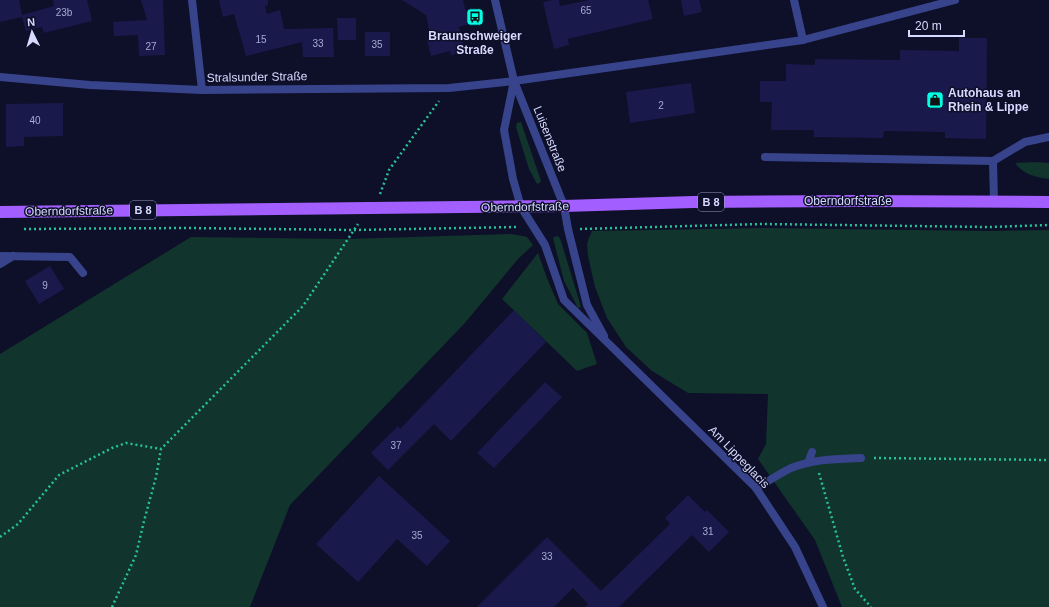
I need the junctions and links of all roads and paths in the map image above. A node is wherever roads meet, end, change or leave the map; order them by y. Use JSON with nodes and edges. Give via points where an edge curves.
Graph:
{"nodes":[{"id":1,"x":192,"y":0,"type":"edge"},
{"id":2,"x":495,"y":0,"type":"edge"},
{"id":3,"x":794,"y":0,"type":"edge"},
{"id":4,"x":955,"y":0,"type":"edge"},
{"id":5,"x":803,"y":40,"type":"junction"},
{"id":6,"x":0,"y":78,"type":"edge"},
{"id":7,"x":514,"y":81,"type":"junction"},
{"id":8,"x":449,"y":88,"type":"junction"},
{"id":9,"x":202,"y":90,"type":"junction"},
{"id":10,"x":1049,"y":137,"type":"edge"},
{"id":11,"x":765,"y":157,"type":"dead end"},
{"id":12,"x":993,"y":161,"type":"junction"},
{"id":13,"x":994,"y":202,"type":"junction"},
{"id":14,"x":1049,"y":202,"type":"edge"},
{"id":15,"x":564,"y":206,"type":"junction"},
{"id":16,"x":521,"y":207,"type":"junction"},
{"id":17,"x":369,"y":209,"type":"junction"},
{"id":18,"x":0,"y":212,"type":"edge"},
{"id":19,"x":1049,"y":225,"type":"edge"},
{"id":20,"x":533,"y":227,"type":"junction"},
{"id":21,"x":23,"y":229,"type":"dead end"},
{"id":22,"x":568,"y":229,"type":"junction"},
{"id":23,"x":354,"y":230,"type":"junction"},
{"id":24,"x":0,"y":256,"type":"edge"},
{"id":25,"x":14,"y":256,"type":"junction"},
{"id":26,"x":0,"y":264,"type":"edge"},
{"id":27,"x":83,"y":274,"type":"dead end"},
{"id":28,"x":610,"y":346,"type":"junction"},
{"id":29,"x":161,"y":449,"type":"junction"},
{"id":30,"x":812,"y":452,"type":"dead end"},
{"id":31,"x":861,"y":458,"type":"joint"},
{"id":32,"x":1049,"y":460,"type":"edge"},
{"id":33,"x":812,"y":462,"type":"junction"},
{"id":34,"x":756,"y":488,"type":"junction"},
{"id":35,"x":0,"y":536,"type":"edge"},
{"id":36,"x":112,"y":607,"type":"edge"},
{"id":37,"x":823,"y":607,"type":"edge"},
{"id":38,"x":871,"y":607,"type":"edge"}],
"edges":[{"from":1,"to":9,"type":"street"},
{"from":2,"to":7,"type":"street","name":"Luisenstraße"},
{"from":3,"to":5,"type":"street"},
{"from":4,"to":5,"type":"street"},
{"from":5,"to":7,"type":"street"},
{"from":6,"to":9,"type":"street","name":"Stralsunder Straße"},
{"from":7,"to":8,"type":"street","name":"Stralsunder Straße"},
{"from":7,"to":15,"type":"street","name":"Luisenstraße"},
{"from":7,"to":16,"type":"street","name":"Luisenstraße","via":[[504,130]]},
{"from":8,"to":9,"type":"street","name":"Stralsunder Straße"},
{"from":8,"to":17,"type":"path","via":[[388,170],[381,193]]},
{"from":10,"to":12,"type":"street","via":[[1025,142]]},
{"from":11,"to":12,"type":"street"},
{"from":12,"to":13,"type":"street"},
{"from":13,"to":14,"type":"main road","name":"Oberndorfstraße","number":"B 8"},
{"from":13,"to":15,"type":"main road","name":"Oberndorfstraße","number":"B 8","via":[[693,202]]},
{"from":15,"to":16,"type":"main road","name":"Oberndorfstraße","number":"B 8"},
{"from":15,"to":22,"type":"street","name":"Am Lippeglacis"},
{"from":16,"to":17,"type":"main road","name":"Oberndorfstraße","number":"B 8"},
{"from":16,"to":20,"type":"street","name":"Am Lippeglacis"},
{"from":17,"to":18,"type":"main road","name":"Oberndorfstraße","number":"B 8"},
{"from":17,"to":23,"type":"path"},
{"from":19,"to":22,"type":"path","via":[[989,227],[762,224]]},
{"from":20,"to":23,"type":"path"},
{"from":20,"to":28,"type":"street","name":"Am Lippeglacis","via":[[546,245],[564,300]]},
{"from":21,"to":23,"type":"path"},
{"from":22,"to":28,"type":"street","name":"Am Lippeglacis","via":[[587,305]]},
{"from":23,"to":29,"type":"path","via":[[303,306]]},
{"from":24,"to":25,"type":"street"},
{"from":25,"to":26,"type":"street"},
{"from":25,"to":27,"type":"street","via":[[70,257]]},
{"from":28,"to":34,"type":"street","name":"Am Lippeglacis"},
{"from":29,"to":35,"type":"path","via":[[126,443],[59,475],[18,524]]},
{"from":29,"to":36,"type":"path","via":[[136,555]]},
{"from":30,"to":33,"type":"street"},
{"from":31,"to":32,"type":"path"},
{"from":31,"to":33,"type":"street"},
{"from":33,"to":34,"type":"street","via":[[791,468]]},
{"from":33,"to":38,"type":"path","via":[[852,583]]},
{"from":34,"to":37,"type":"street","name":"Am Lippeglacis","via":[[795,547]]}]}
